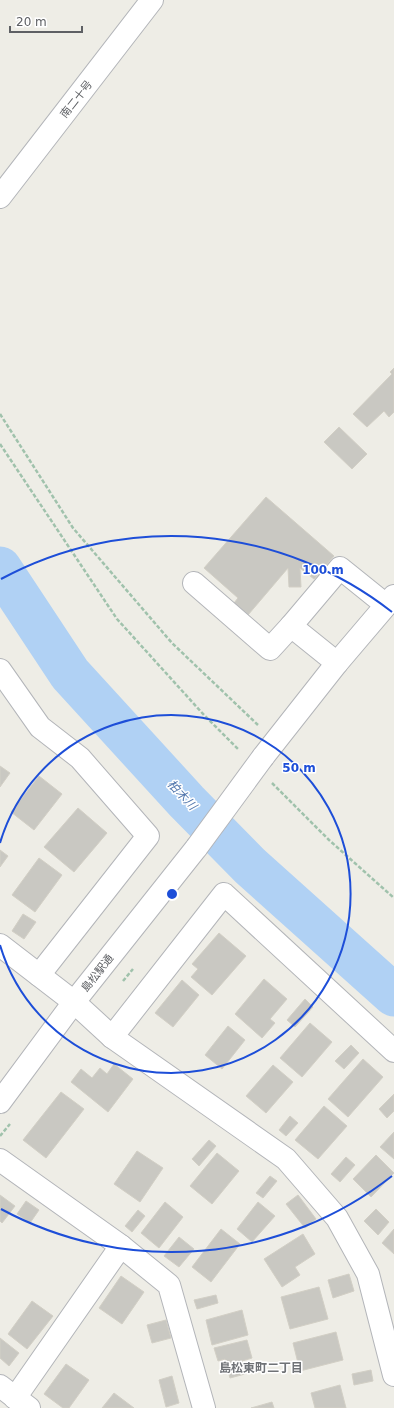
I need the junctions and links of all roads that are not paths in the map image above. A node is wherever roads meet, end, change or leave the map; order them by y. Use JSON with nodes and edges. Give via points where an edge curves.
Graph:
{"nodes":[{"id":1,"x":152,"y":0,"type":"edge"},
{"id":2,"x":0,"y":197,"type":"edge"},
{"id":3,"x":194,"y":583,"type":"dead end"},
{"id":4,"x":390,"y":600,"type":"edge"},
{"id":5,"x":291,"y":626,"type":"junction"},
{"id":6,"x":337,"y":663,"type":"junction"},
{"id":7,"x":0,"y":670,"type":"edge"},
{"id":8,"x":0,"y":946,"type":"edge"},
{"id":9,"x":39,"y":975,"type":"junction"},
{"id":10,"x":74,"y":1002,"type":"junction"},
{"id":11,"x":112,"y":1037,"type":"junction"},
{"id":12,"x":394,"y":1051,"type":"edge"},
{"id":13,"x":0,"y":1102,"type":"edge"},
{"id":14,"x":0,"y":1160,"type":"edge"},
{"id":15,"x":121,"y":1246,"type":"junction"},
{"id":16,"x":394,"y":1375,"type":"edge"},
{"id":17,"x":15,"y":1397,"type":"edge"},
{"id":18,"x":204,"y":1408,"type":"edge"}],
"edges":[{"from":1,"to":2,"type":"street","name":"南二十号"},
{"from":3,"to":5,"type":"street","via":[[270,649]]},
{"from":4,"to":5,"type":"street","via":[[340,568]]},
{"from":4,"to":6,"type":"street","name":"島松駅通"},
{"from":5,"to":6,"type":"street"},
{"from":6,"to":10,"type":"street","name":"島松駅通","bridge":true},
{"from":7,"to":9,"type":"street","via":[[40,726],[80,758],[148,836]]},
{"from":8,"to":9,"type":"street"},
{"from":9,"to":10,"type":"street"},
{"from":10,"to":11,"type":"street"},
{"from":10,"to":13,"type":"street","name":"島松駅通"},
{"from":11,"to":12,"type":"street","via":[[224,894]]},
{"from":11,"to":16,"type":"street","via":[[286,1159],[337,1218],[368,1274]]},
{"from":14,"to":15,"type":"street"},
{"from":15,"to":17,"type":"street"},
{"from":15,"to":18,"type":"street","via":[[169,1285]]}]}
